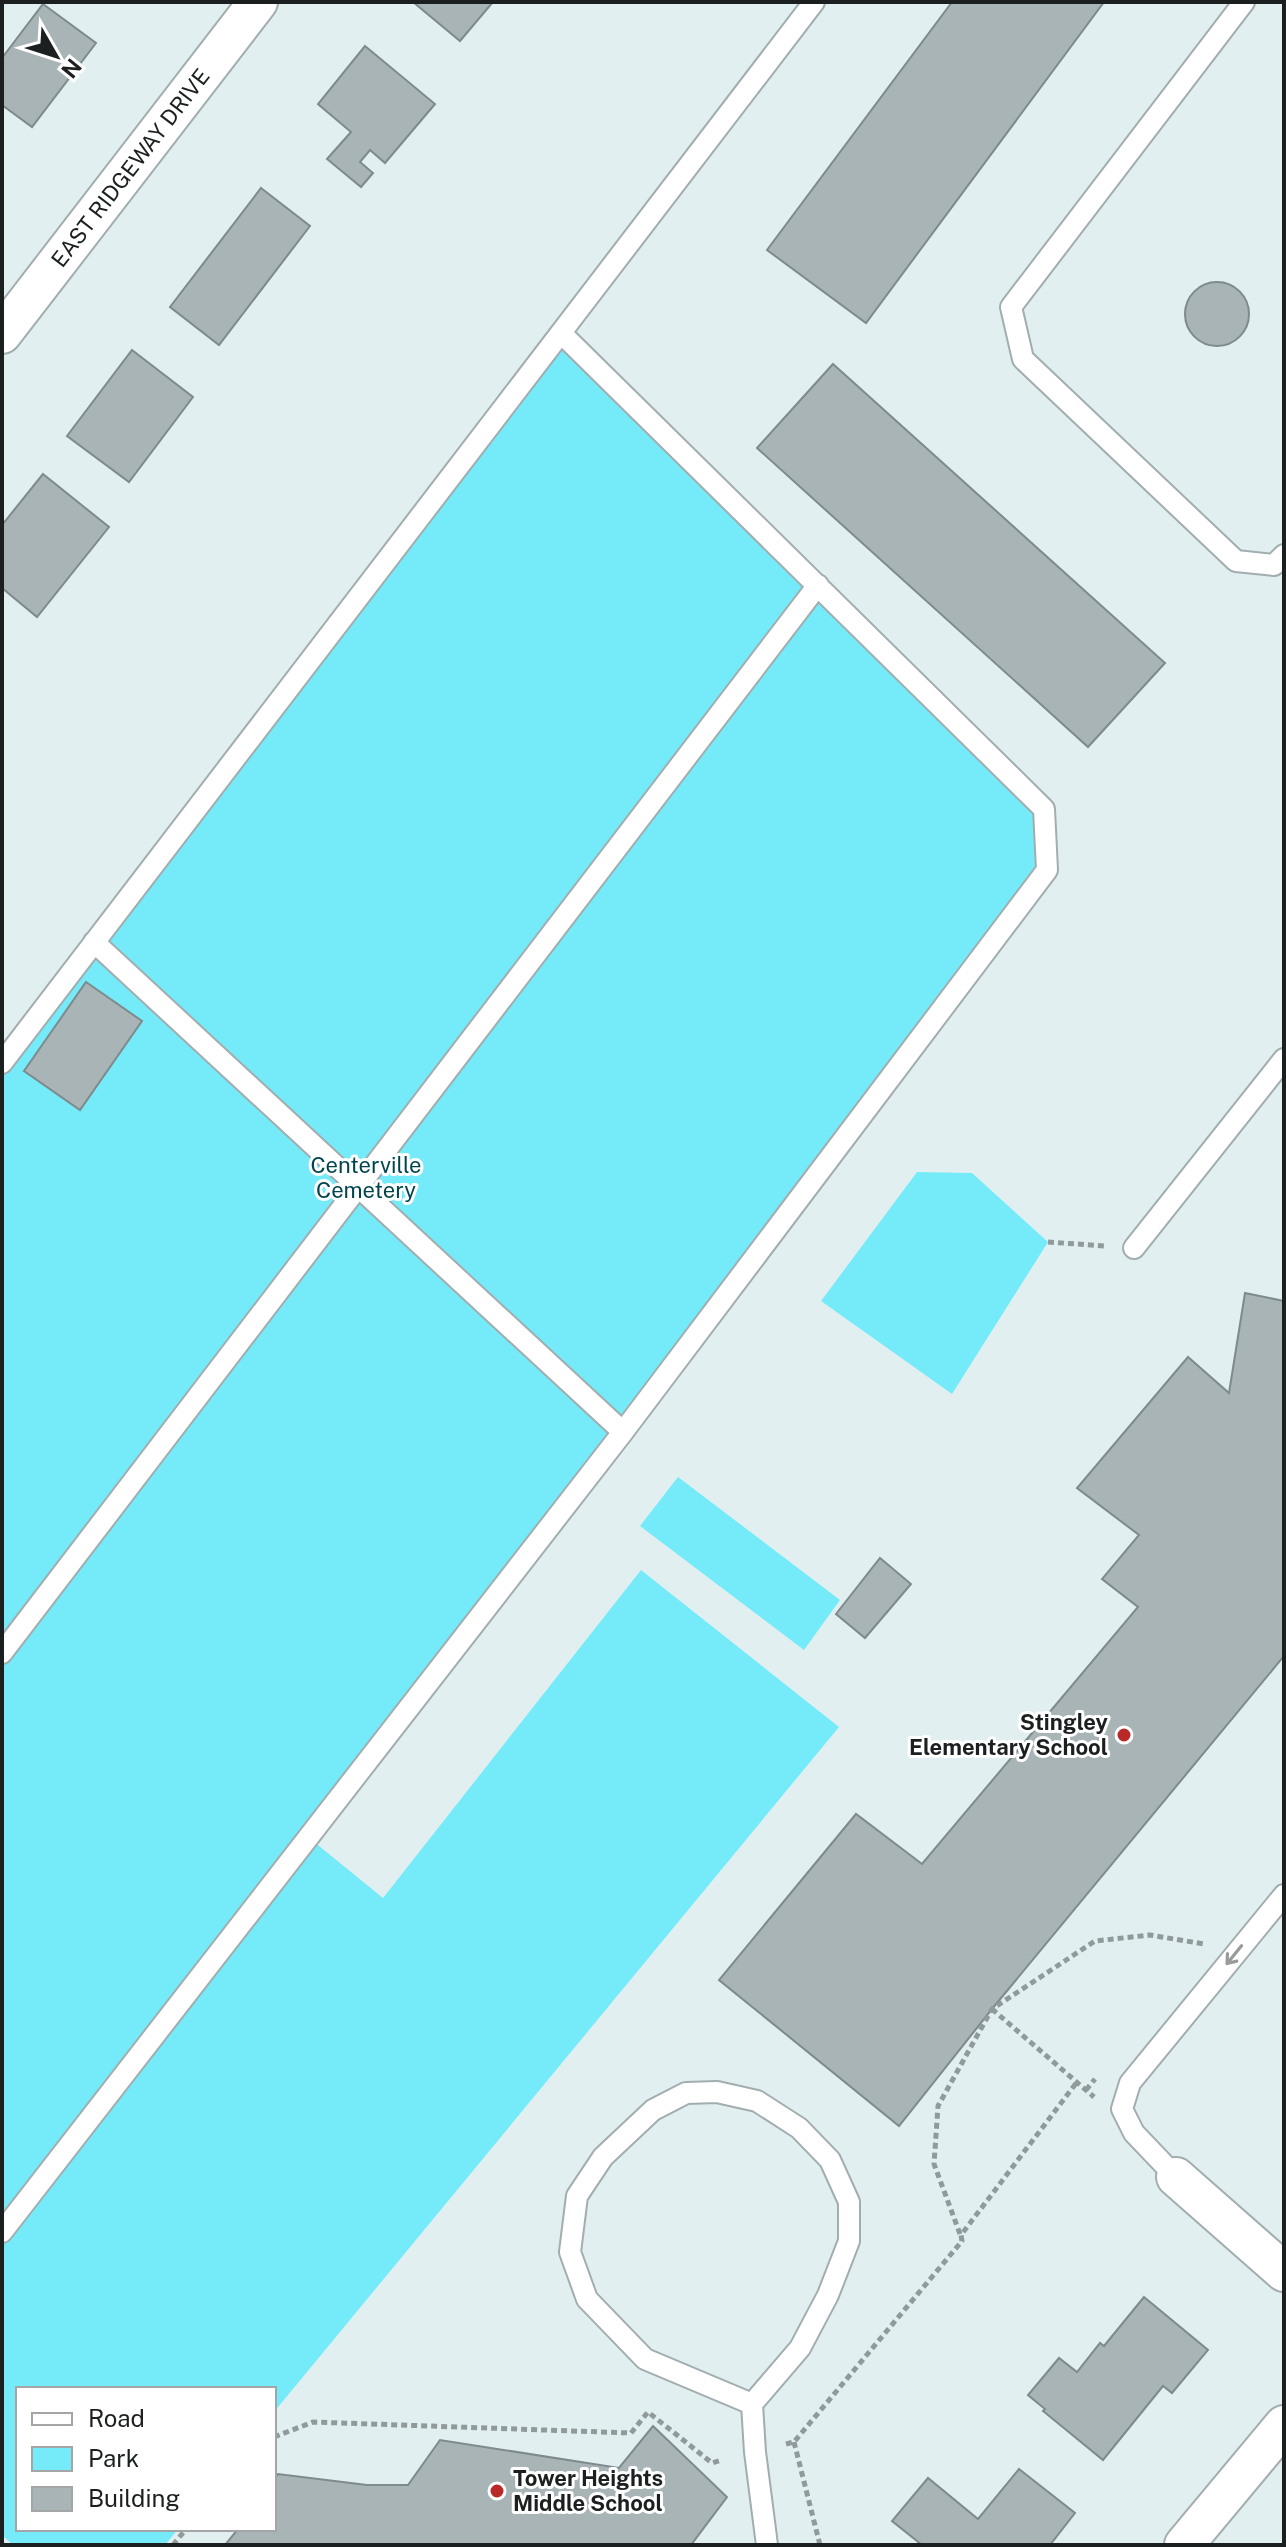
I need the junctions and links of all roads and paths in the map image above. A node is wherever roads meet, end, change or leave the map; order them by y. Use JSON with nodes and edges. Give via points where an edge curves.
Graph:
{"nodes":[{"id":1,"x":258,"y":2,"type":"edge"},
{"id":2,"x":814,"y":2,"type":"edge"},
{"id":3,"x":1244,"y":2,"type":"edge"},
{"id":4,"x":561,"y":333,"type":"junction"},
{"id":5,"x":2,"y":334,"type":"edge"},
{"id":6,"x":1284,"y":555,"type":"edge"},
{"id":7,"x":818,"y":585,"type":"junction"},
{"id":8,"x":94,"y":942,"type":"junction"},
{"id":9,"x":1284,"y":1059,"type":"edge"},
{"id":10,"x":2,"y":1063,"type":"edge"},
{"id":11,"x":359,"y":1187,"type":"junction"},
{"id":12,"x":1048,"y":1242,"type":"dead end"},
{"id":13,"x":1134,"y":1248,"type":"joint"},
{"id":14,"x":623,"y":1432,"type":"junction"},
{"id":15,"x":2,"y":1653,"type":"edge"},
{"id":16,"x":1284,"y":1895,"type":"edge"},
{"id":17,"x":1200,"y":1957,"type":"dead end"},
{"id":18,"x":992,"y":2009,"type":"junction"},
{"id":19,"x":1097,"y":2078,"type":"dead end"},
{"id":20,"x":1086,"y":2090,"type":"junction"},
{"id":21,"x":1134,"y":2133,"type":"junction"},
{"id":22,"x":1176,"y":2177,"type":"joint"},
{"id":23,"x":2,"y":2232,"type":"edge"},
{"id":24,"x":961,"y":2235,"type":"dead end"},
{"id":25,"x":1284,"y":2272,"type":"edge"},
{"id":26,"x":752,"y":2404,"type":"junction"},
{"id":27,"x":1284,"y":2425,"type":"edge"},
{"id":28,"x":794,"y":2442,"type":"dead end"},
{"id":29,"x":767,"y":2545,"type":"edge"},
{"id":30,"x":820,"y":2545,"type":"edge"},
{"id":31,"x":1184,"y":2545,"type":"edge"}],
"edges":[{"from":1,"to":5,"type":"street","name":"EAST RIDGEWAY DRIVE"},
{"from":2,"to":4,"type":"lane"},
{"from":3,"to":6,"type":"lane","via":[[1011,307],[1023,359],[1236,561],[1274,565]]},
{"from":4,"to":7,"type":"lane"},
{"from":4,"to":8,"type":"lane"},
{"from":7,"to":11,"type":"lane"},
{"from":7,"to":14,"type":"lane","via":[[1044,809],[1047,870]]},
{"from":8,"to":10,"type":"lane"},
{"from":8,"to":11,"type":"lane"},
{"from":9,"to":13,"type":"lane"},
{"from":11,"to":14,"type":"lane"},
{"from":11,"to":15,"type":"lane"},
{"from":12,"to":13,"type":"path"},
{"from":14,"to":23,"type":"lane"},
{"from":16,"to":21,"type":"lane","one_way":true,"via":[[1130,2083],[1122,2109]]},
{"from":17,"to":18,"type":"path","via":[[1210,1945],[1150,1935],[1095,1941]]},
{"from":18,"to":20,"type":"path"},
{"from":18,"to":24,"type":"path","via":[[938,2106],[934,2164]]},
{"from":19,"to":20,"type":"path"},
{"from":20,"to":21,"type":"path"},
{"from":21,"to":22,"type":"lane"},
{"from":22,"to":25,"type":"street"},
{"from":26,"to":26,"type":"lane","via":[[800,2348],[828,2295],[849,2241],[849,2202],[830,2160],[799,2128],[757,2101],[717,2092],[686,2093],[653,2110],[603,2157],[577,2196],[570,2252],[587,2299],[645,2359]]},
{"from":26,"to":29,"type":"lane"},
{"from":27,"to":31,"type":"street"},
{"from":28,"to":30,"type":"path"}]}
